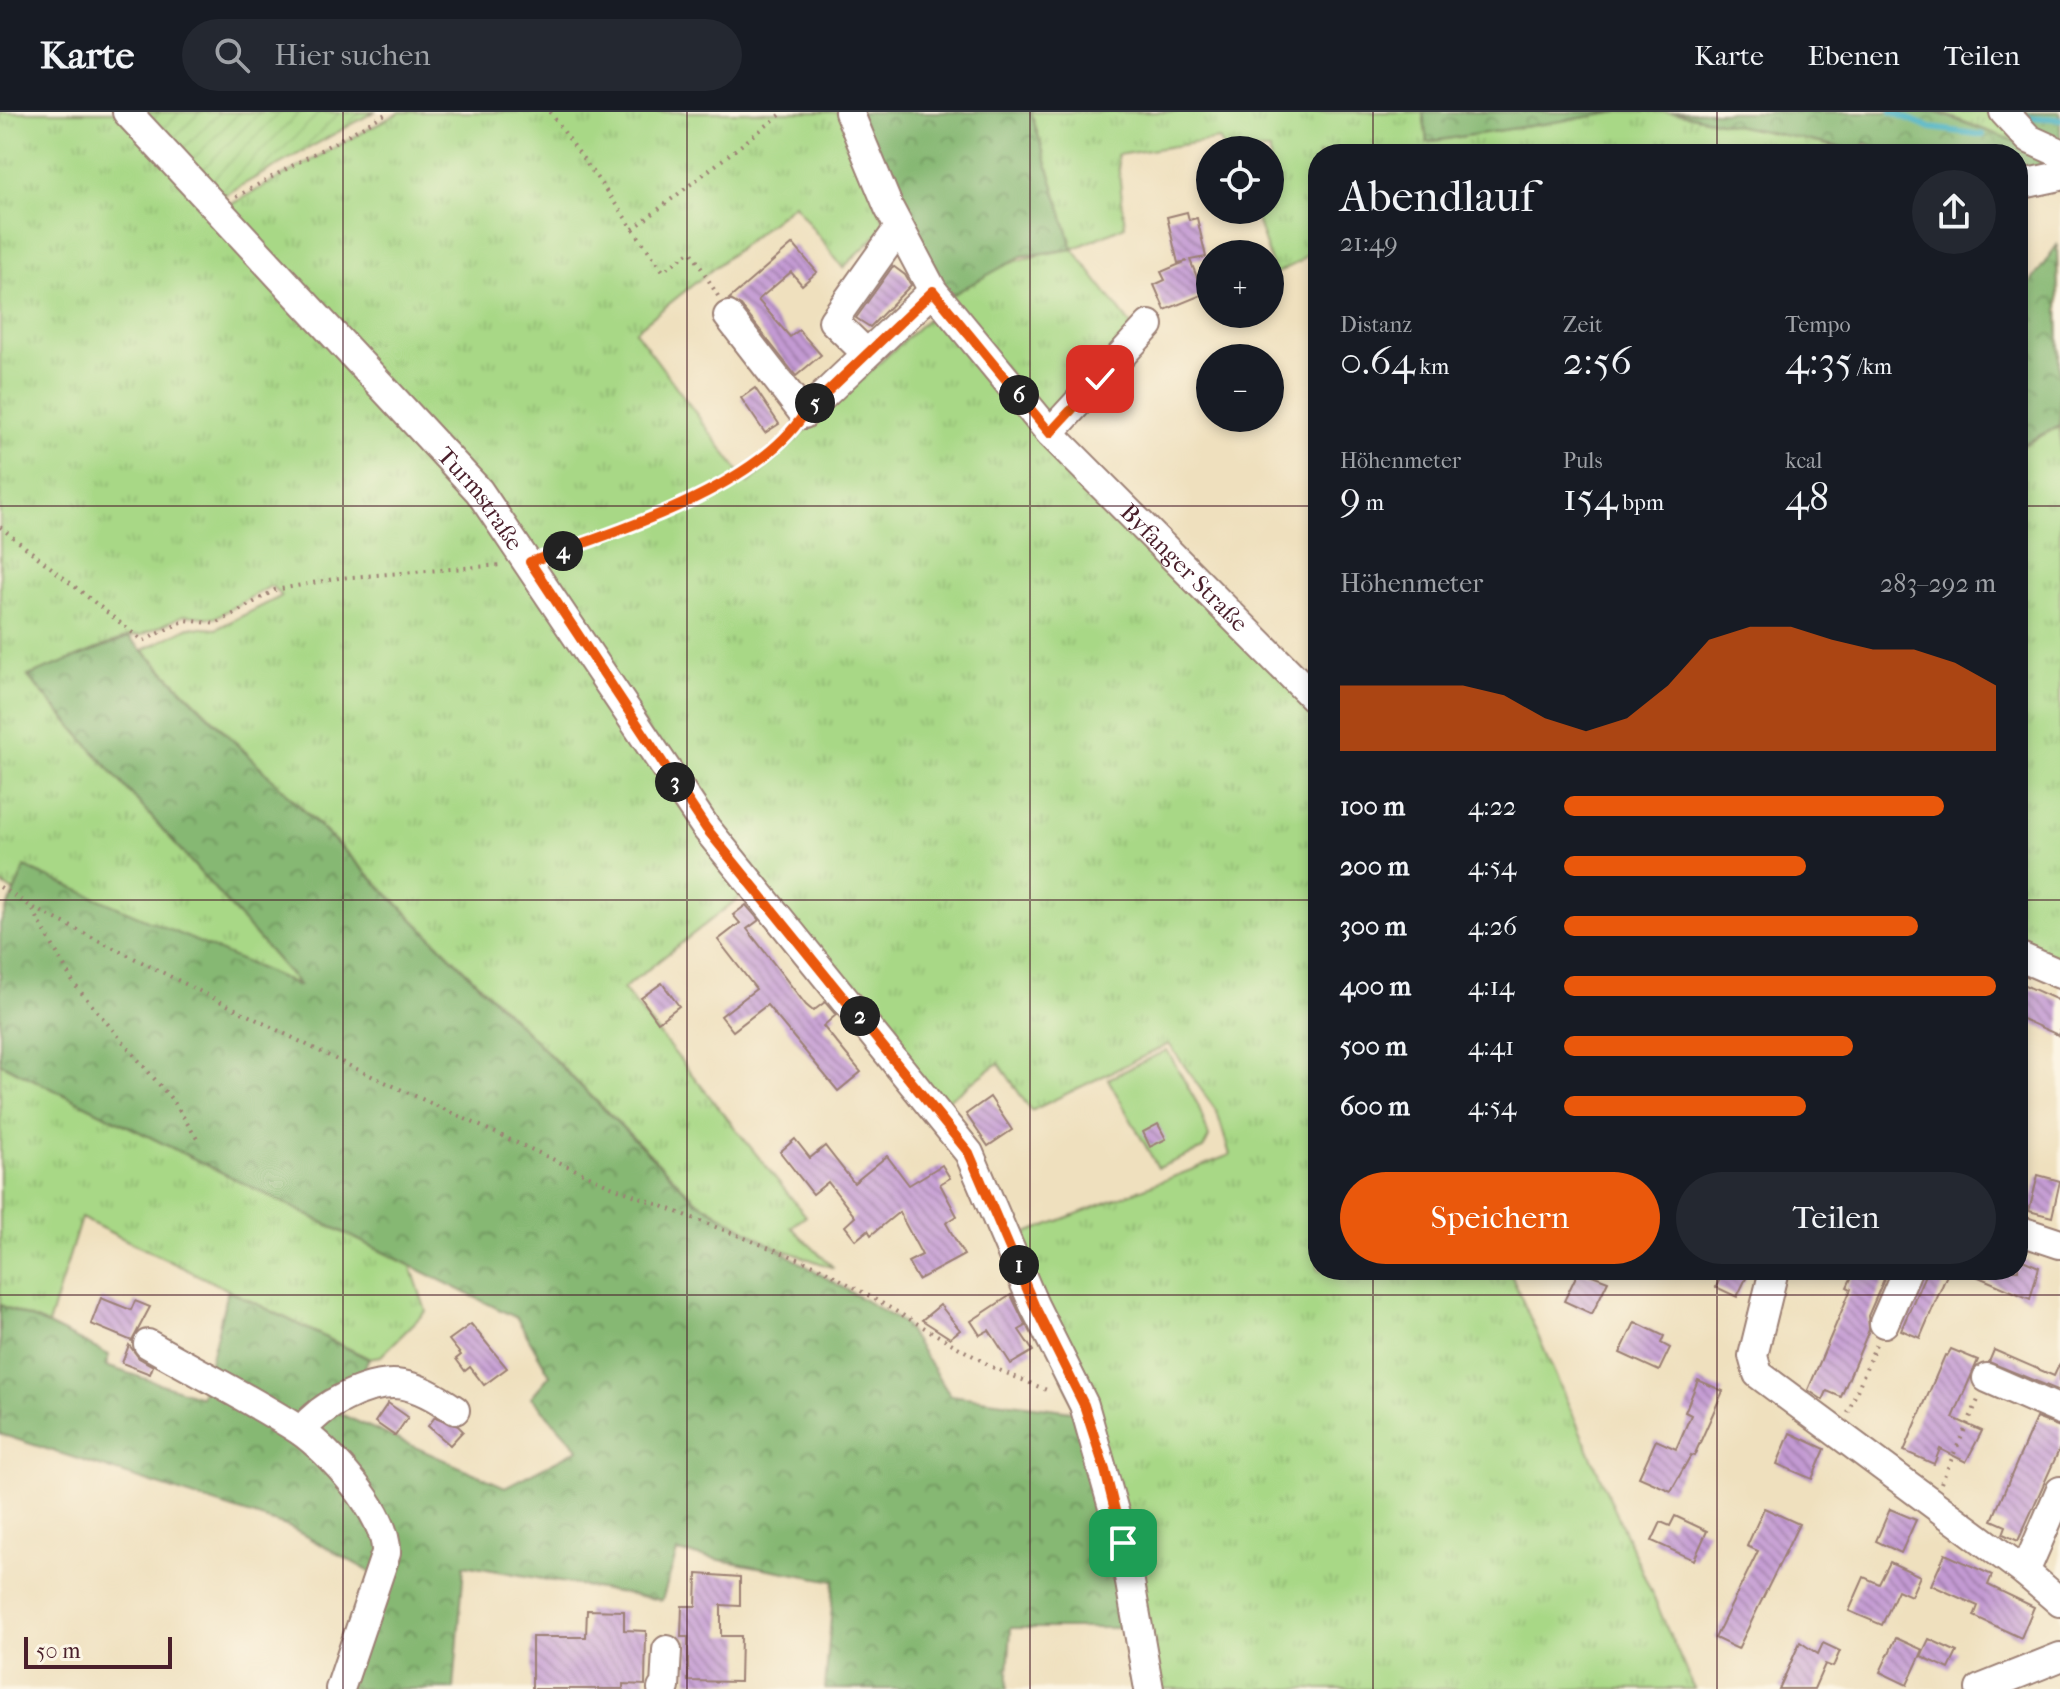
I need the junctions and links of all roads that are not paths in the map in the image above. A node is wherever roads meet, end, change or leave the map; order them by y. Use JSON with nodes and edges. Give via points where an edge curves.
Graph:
{"nodes":[{"id":1,"x":127,"y":112,"type":"edge"},
{"id":2,"x":849,"y":112,"type":"edge"},
{"id":3,"x":2004,"y":112,"type":"edge"},
{"id":4,"x":2060,"y":153,"type":"edge"},
{"id":5,"x":2060,"y":176,"type":"edge"},
{"id":6,"x":2028,"y":183,"type":"edge"},
{"id":7,"x":899,"y":228,"type":"junction"},
{"id":8,"x":933,"y":291,"type":"junction"},
{"id":9,"x":728,"y":316,"type":"road end"},
{"id":10,"x":1149,"y":325,"type":"dead end"},
{"id":11,"x":866,"y":353,"type":"junction"},
{"id":12,"x":1050,"y":433,"type":"junction"},
{"id":13,"x":1308,"y":692,"type":"edge"},
{"id":14,"x":2028,"y":960,"type":"edge"},
{"id":15,"x":2060,"y":974,"type":"edge"},
{"id":16,"x":2028,"y":1233,"type":"edge"},
{"id":17,"x":2060,"y":1244,"type":"edge"},
{"id":18,"x":1772,"y":1280,"type":"edge"},
{"id":19,"x":1903,"y":1280,"type":"edge"},
{"id":20,"x":1884,"y":1323,"type":"road end"},
{"id":21,"x":148,"y":1344,"type":"dead end"},
{"id":22,"x":1987,"y":1378,"type":"road end"},
{"id":23,"x":455,"y":1410,"type":"dead end"},
{"id":24,"x":2060,"y":1410,"type":"edge"},
{"id":25,"x":301,"y":1431,"type":"junction"},
{"id":26,"x":2060,"y":1491,"type":"edge"},
{"id":27,"x":2025,"y":1572,"type":"junction"},
{"id":28,"x":2060,"y":1602,"type":"edge"},
{"id":29,"x":667,"y":1650,"type":"dead end"},
{"id":30,"x":2060,"y":1657,"type":"edge"},
{"id":31,"x":340,"y":1689,"type":"edge"},
{"id":32,"x":662,"y":1689,"type":"edge"},
{"id":33,"x":1149,"y":1689,"type":"edge"},
{"id":34,"x":1980,"y":1689,"type":"edge"}],
"edges":[{"from":1,"to":33,"type":"street","name":"Turmstraße","via":[[479,491],[706,828],[969,1153],[1084,1405],[1123,1543]]},
{"from":2,"to":7,"type":"street","name":"Byfanger Straße"},
{"from":3,"to":4,"type":"street","via":[[2029,139]]},
{"from":5,"to":6,"type":"street"},
{"from":7,"to":8,"type":"street","name":"Byfanger Straße"},
{"from":7,"to":11,"type":"street","via":[[833,321]]},
{"from":8,"to":11,"type":"street"},
{"from":8,"to":12,"type":"street","name":"Byfanger Straße"},
{"from":9,"to":11,"type":"street","via":[[804,414]]},
{"from":10,"to":12,"type":"street"},
{"from":12,"to":13,"type":"street","name":"Byfanger Straße"},
{"from":14,"to":15,"type":"street"},
{"from":16,"to":17,"type":"street"},
{"from":18,"to":27,"type":"street","via":[[1753,1356],[1763,1380]]},
{"from":19,"to":20,"type":"street"},
{"from":21,"to":25,"type":"street"},
{"from":22,"to":24,"type":"street"},
{"from":23,"to":25,"type":"street","via":[[419,1388],[377,1384],[330,1405]]},
{"from":25,"to":31,"type":"street","via":[[365,1500],[387,1540]]},
{"from":26,"to":27,"type":"street"},
{"from":27,"to":28,"type":"street"},
{"from":29,"to":32,"type":"street"},
{"from":30,"to":34,"type":"street"}]}
